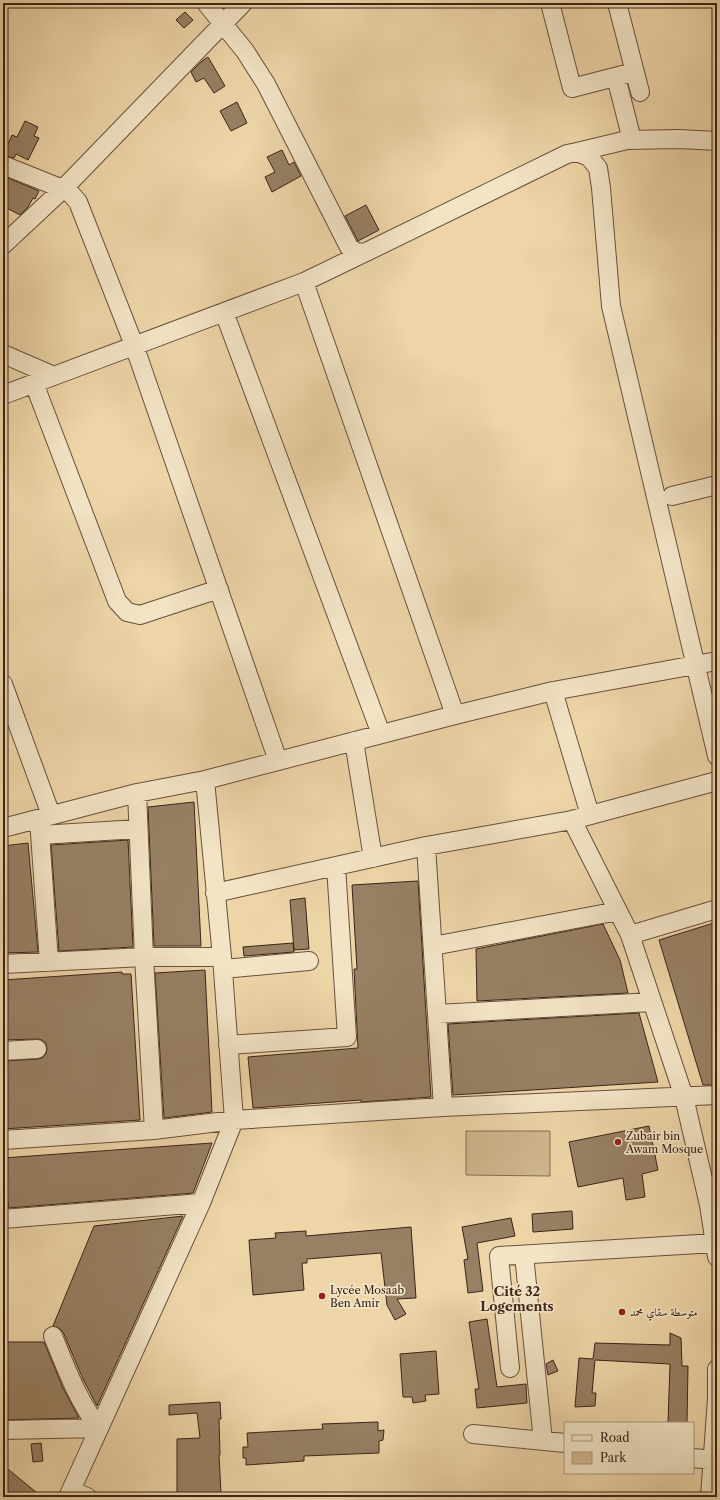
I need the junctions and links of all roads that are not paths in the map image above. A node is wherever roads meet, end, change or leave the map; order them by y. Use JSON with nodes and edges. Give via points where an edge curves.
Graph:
{"nodes":[{"id":1,"x":206,"y":3,"type":"edge"},
{"id":2,"x":244,"y":3,"type":"edge"},
{"id":3,"x":550,"y":3,"type":"edge"},
{"id":4,"x":617,"y":3,"type":"edge"},
{"id":5,"x":222,"y":24,"type":"junction"},
{"id":6,"x":634,"y":72,"type":"junction"},
{"id":7,"x":616,"y":77,"type":"junction"},
{"id":8,"x":640,"y":92,"type":"dead end"},
{"id":9,"x":632,"y":140,"type":"junction"},
{"id":10,"x":717,"y":141,"type":"edge"},
{"id":11,"x":577,"y":152,"type":"junction"},
{"id":12,"x":3,"y":165,"type":"edge"},
{"id":13,"x":63,"y":189,"type":"junction"},
{"id":14,"x":3,"y":245,"type":"edge"},
{"id":15,"x":364,"y":253,"type":"junction"},
{"id":16,"x":304,"y":282,"type":"junction"},
{"id":17,"x":224,"y":312,"type":"junction"},
{"id":18,"x":134,"y":344,"type":"junction"},
{"id":19,"x":3,"y":354,"type":"edge"},
{"id":20,"x":54,"y":376,"type":"junction"},
{"id":21,"x":34,"y":383,"type":"junction"},
{"id":22,"x":3,"y":395,"type":"edge"},
{"id":23,"x":717,"y":485,"type":"edge"},
{"id":24,"x":672,"y":496,"type":"dead end"},
{"id":25,"x":219,"y":589,"type":"junction"},
{"id":26,"x":717,"y":661,"type":"edge"},
{"id":27,"x":695,"y":665,"type":"junction"},
{"id":28,"x":3,"y":684,"type":"edge"},
{"id":29,"x":553,"y":691,"type":"junction"},
{"id":30,"x":455,"y":715,"type":"junction"},
{"id":31,"x":381,"y":734,"type":"junction"},
{"id":32,"x":354,"y":741,"type":"junction"},
{"id":33,"x":717,"y":756,"type":"edge"},
{"id":34,"x":278,"y":761,"type":"junction"},
{"id":35,"x":204,"y":780,"type":"junction"},
{"id":36,"x":717,"y":781,"type":"edge"},
{"id":37,"x":137,"y":793,"type":"junction"},
{"id":38,"x":590,"y":815,"type":"junction"},
{"id":39,"x":572,"y":820,"type":"junction"},
{"id":40,"x":44,"y":823,"type":"junction"},
{"id":41,"x":3,"y":828,"type":"edge"},
{"id":42,"x":138,"y":829,"type":"junction"},
{"id":43,"x":426,"y":846,"type":"junction"},
{"id":44,"x":373,"y":858,"type":"junction"},
{"id":45,"x":336,"y":866,"type":"junction"},
{"id":46,"x":215,"y":893,"type":"junction"},
{"id":47,"x":717,"y":910,"type":"edge"},
{"id":48,"x":618,"y":911,"type":"junction"},
{"id":49,"x":630,"y":935,"type":"junction"},
{"id":50,"x":432,"y":946,"type":"junction"},
{"id":51,"x":144,"y":957,"type":"junction"},
{"id":52,"x":309,"y":961,"type":"dead end"},
{"id":53,"x":48,"y":962,"type":"junction"},
{"id":54,"x":222,"y":963,"type":"junction"},
{"id":55,"x":3,"y":964,"type":"edge"},
{"id":56,"x":652,"y":1002,"type":"junction"},
{"id":57,"x":437,"y":1014,"type":"junction"},
{"id":58,"x":228,"y":1045,"type":"junction"},
{"id":59,"x":37,"y":1049,"type":"dead end"},
{"id":60,"x":3,"y":1051,"type":"edge"},
{"id":61,"x":717,"y":1095,"type":"edge"},
{"id":62,"x":684,"y":1097,"type":"junction"},
{"id":63,"x":443,"y":1107,"type":"junction"},
{"id":64,"x":234,"y":1120,"type":"junction"},
{"id":65,"x":154,"y":1130,"type":"junction"},
{"id":66,"x":3,"y":1140,"type":"edge"},
{"id":67,"x":201,"y":1203,"type":"junction"},
{"id":68,"x":3,"y":1219,"type":"edge"},
{"id":69,"x":716,"y":1250,"type":"edge"},
{"id":70,"x":524,"y":1255,"type":"junction"},
{"id":71,"x":53,"y":1336,"type":"dead end"},
{"id":72,"x":510,"y":1368,"type":"dead end"},
{"id":73,"x":717,"y":1369,"type":"edge"},
{"id":74,"x":99,"y":1428,"type":"junction"},
{"id":75,"x":3,"y":1430,"type":"edge"},
{"id":76,"x":473,"y":1434,"type":"dead end"},
{"id":77,"x":543,"y":1441,"type":"junction"},
{"id":78,"x":564,"y":1443,"type":"edge"},
{"id":79,"x":694,"y":1458,"type":"edge"},
{"id":80,"x":712,"y":1460,"type":"junction"},
{"id":81,"x":76,"y":1495,"type":"edge"},
{"id":82,"x":712,"y":1496,"type":"edge"}],
"edges":[{"from":1,"to":5,"type":"street"},
{"from":2,"to":5,"type":"street"},
{"from":3,"to":7,"type":"street","via":[[572,88]]},
{"from":4,"to":6,"type":"street"},
{"from":5,"to":13,"type":"street"},
{"from":5,"to":15,"type":"street","via":[[245,51],[266,84],[349,247],[356,252]]},
{"from":6,"to":7,"type":"street"},
{"from":6,"to":8,"type":"street"},
{"from":7,"to":9,"type":"street"},
{"from":9,"to":10,"type":"street"},
{"from":9,"to":11,"type":"street"},
{"from":11,"to":15,"type":"street","via":[[567,154]]},
{"from":11,"to":27,"type":"street","via":[[589,157],[598,168],[611,306]]},
{"from":12,"to":13,"type":"street"},
{"from":13,"to":14,"type":"street"},
{"from":13,"to":18,"type":"street","via":[[78,202]]},
{"from":15,"to":16,"type":"street"},
{"from":16,"to":17,"type":"street"},
{"from":16,"to":30,"type":"street"},
{"from":17,"to":18,"type":"street"},
{"from":17,"to":31,"type":"street"},
{"from":18,"to":20,"type":"street"},
{"from":18,"to":25,"type":"street"},
{"from":19,"to":20,"type":"street"},
{"from":20,"to":21,"type":"street"},
{"from":21,"to":22,"type":"street"},
{"from":21,"to":25,"type":"street","via":[[117,601],[127,612],[140,615]]},
{"from":23,"to":24,"type":"street"},
{"from":25,"to":34,"type":"street"},
{"from":26,"to":27,"type":"street"},
{"from":27,"to":29,"type":"street"},
{"from":27,"to":33,"type":"street"},
{"from":28,"to":40,"type":"street"},
{"from":29,"to":30,"type":"street"},
{"from":29,"to":38,"type":"street"},
{"from":30,"to":31,"type":"street"},
{"from":31,"to":32,"type":"street"},
{"from":32,"to":34,"type":"street"},
{"from":32,"to":44,"type":"street"},
{"from":34,"to":35,"type":"street"},
{"from":35,"to":37,"type":"street"},
{"from":35,"to":46,"type":"street"},
{"from":36,"to":38,"type":"street"},
{"from":37,"to":40,"type":"street"},
{"from":37,"to":42,"type":"street"},
{"from":38,"to":39,"type":"street"},
{"from":39,"to":43,"type":"street"},
{"from":39,"to":48,"type":"street"},
{"from":40,"to":41,"type":"street"},
{"from":40,"to":42,"type":"street"},
{"from":40,"to":53,"type":"street"},
{"from":42,"to":51,"type":"street"},
{"from":43,"to":44,"type":"street"},
{"from":43,"to":50,"type":"street"},
{"from":44,"to":45,"type":"street"},
{"from":45,"to":46,"type":"street"},
{"from":45,"to":58,"type":"street","via":[[347,1037]]},
{"from":46,"to":54,"type":"street"},
{"from":47,"to":49,"type":"street"},
{"from":48,"to":49,"type":"street"},
{"from":48,"to":50,"type":"street"},
{"from":49,"to":56,"type":"street"},
{"from":50,"to":57,"type":"street"},
{"from":51,"to":53,"type":"street"},
{"from":51,"to":54,"type":"street"},
{"from":51,"to":65,"type":"street"},
{"from":52,"to":54,"type":"street"},
{"from":53,"to":55,"type":"street"},
{"from":54,"to":58,"type":"street"},
{"from":56,"to":57,"type":"street"},
{"from":56,"to":62,"type":"street"},
{"from":57,"to":63,"type":"street"},
{"from":58,"to":64,"type":"street"},
{"from":59,"to":60,"type":"street"},
{"from":61,"to":62,"type":"street"},
{"from":62,"to":63,"type":"street"},
{"from":62,"to":69,"type":"street","via":[[709,1205]]},
{"from":63,"to":64,"type":"street"},
{"from":64,"to":65,"type":"street"},
{"from":64,"to":67,"type":"street"},
{"from":65,"to":66,"type":"street"},
{"from":67,"to":68,"type":"street"},
{"from":67,"to":74,"type":"street"},
{"from":69,"to":70,"type":"street"},
{"from":70,"to":72,"type":"street","via":[[499,1256]]},
{"from":70,"to":77,"type":"street"},
{"from":71,"to":74,"type":"street","via":[[72,1382],[88,1414]]},
{"from":73,"to":80,"type":"street"},
{"from":74,"to":75,"type":"street"},
{"from":74,"to":81,"type":"street"},
{"from":76,"to":77,"type":"street"},
{"from":77,"to":78,"type":"street"},
{"from":79,"to":80,"type":"street"},
{"from":80,"to":82,"type":"street"}]}
